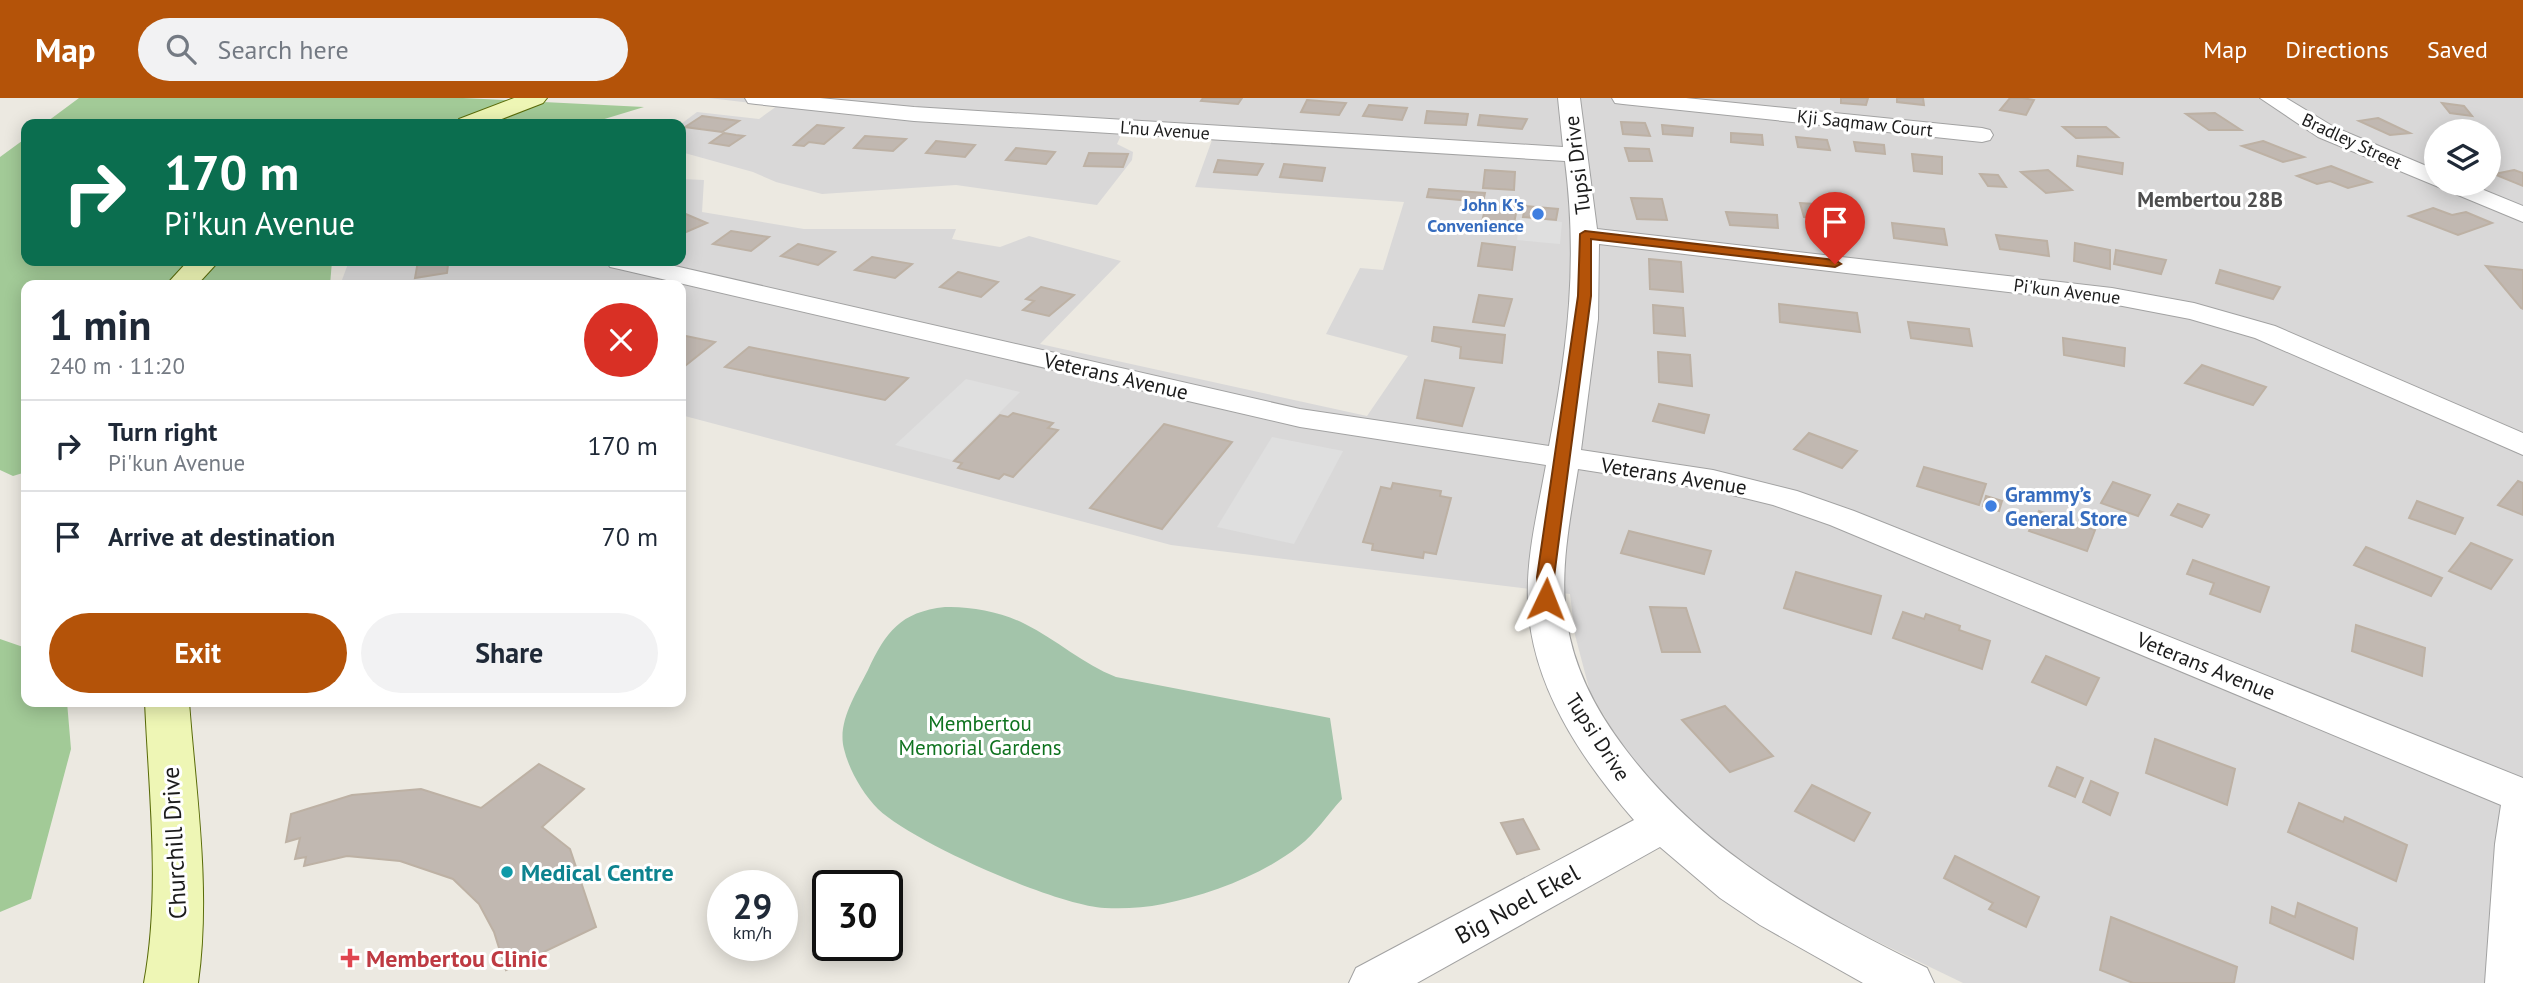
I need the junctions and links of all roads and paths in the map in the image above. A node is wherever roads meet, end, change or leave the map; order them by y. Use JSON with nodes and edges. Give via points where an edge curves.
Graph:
{"nodes":[{"id":1,"x":535,"y":98,"type":"edge"},
{"id":2,"x":757,"y":98,"type":"edge"},
{"id":3,"x":1569,"y":98,"type":"edge"},
{"id":4,"x":1623,"y":98,"type":"edge"},
{"id":5,"x":2271,"y":98,"type":"edge"},
{"id":6,"x":795,"y":100,"type":"edge"},
{"id":7,"x":481,"y":119,"type":"edge"},
{"id":8,"x":1982,"y":135,"type":"dead end"},
{"id":9,"x":1575,"y":155,"type":"junction"},
{"id":10,"x":2424,"y":174,"type":"edge"},
{"id":11,"x":2478,"y":196,"type":"edge"},
{"id":12,"x":2523,"y":215,"type":"edge"},
{"id":13,"x":1585,"y":234,"type":"junction"},
{"id":14,"x":199,"y":266,"type":"edge"},
{"id":15,"x":641,"y":266,"type":"edge"},
{"id":16,"x":186,"y":280,"type":"edge"},
{"id":17,"x":2523,"y":445,"type":"edge"},
{"id":18,"x":1563,"y":458,"type":"junction"},
{"id":19,"x":167,"y":707,"type":"edge"},
{"id":20,"x":2523,"y":796,"type":"edge"},
{"id":21,"x":2523,"y":805,"type":"edge"},
{"id":22,"x":1662,"y":825,"type":"junction"},
{"id":23,"x":172,"y":983,"type":"edge"},
{"id":24,"x":1373,"y":983,"type":"edge"},
{"id":25,"x":1910,"y":983,"type":"edge"},
{"id":26,"x":2509,"y":983,"type":"edge"}],
"edges":[{"from":1,"to":7,"type":"main road"},
{"from":2,"to":6,"type":"street","name":"L'nu Avenue"},
{"from":3,"to":9,"type":"street","name":"Tupsi Drive"},
{"from":4,"to":8,"type":"street","name":"Kji Saqmaw Court"},
{"from":5,"to":10,"type":"street","name":"Bradley Street","via":[[2326,132]]},
{"from":6,"to":9,"type":"street","name":"L'nu Avenue","via":[[914,114]]},
{"from":9,"to":13,"type":"street","name":"Tupsi Drive"},
{"from":11,"to":12,"type":"street"},
{"from":13,"to":17,"type":"street","name":"Pi'kun Avenue","via":[[2112,296],[2185,309],[2285,340]]},
{"from":13,"to":18,"type":"street","name":"Tupsi Drive","via":[[1585,296]]},
{"from":14,"to":16,"type":"main road"},
{"from":15,"to":18,"type":"street","name":"Veterans Avenue","via":[[1300,418]]},
{"from":18,"to":20,"type":"street","name":"Veterans Avenue","via":[[1738,485],[1810,506]]},
{"from":18,"to":22,"type":"street","name":"Tupsi Drive","via":[[1545,577],[1552,648],[1582,718]]},
{"from":19,"to":23,"type":"main road","name":"Churchill Drive","via":[[179,904]]},
{"from":21,"to":26,"type":"street"},
{"from":22,"to":24,"type":"street","name":"Big Noel Ekel"},
{"from":22,"to":25,"type":"street","name":"Tupsi Drive","via":[[1700,860],[1760,902]]}]}
